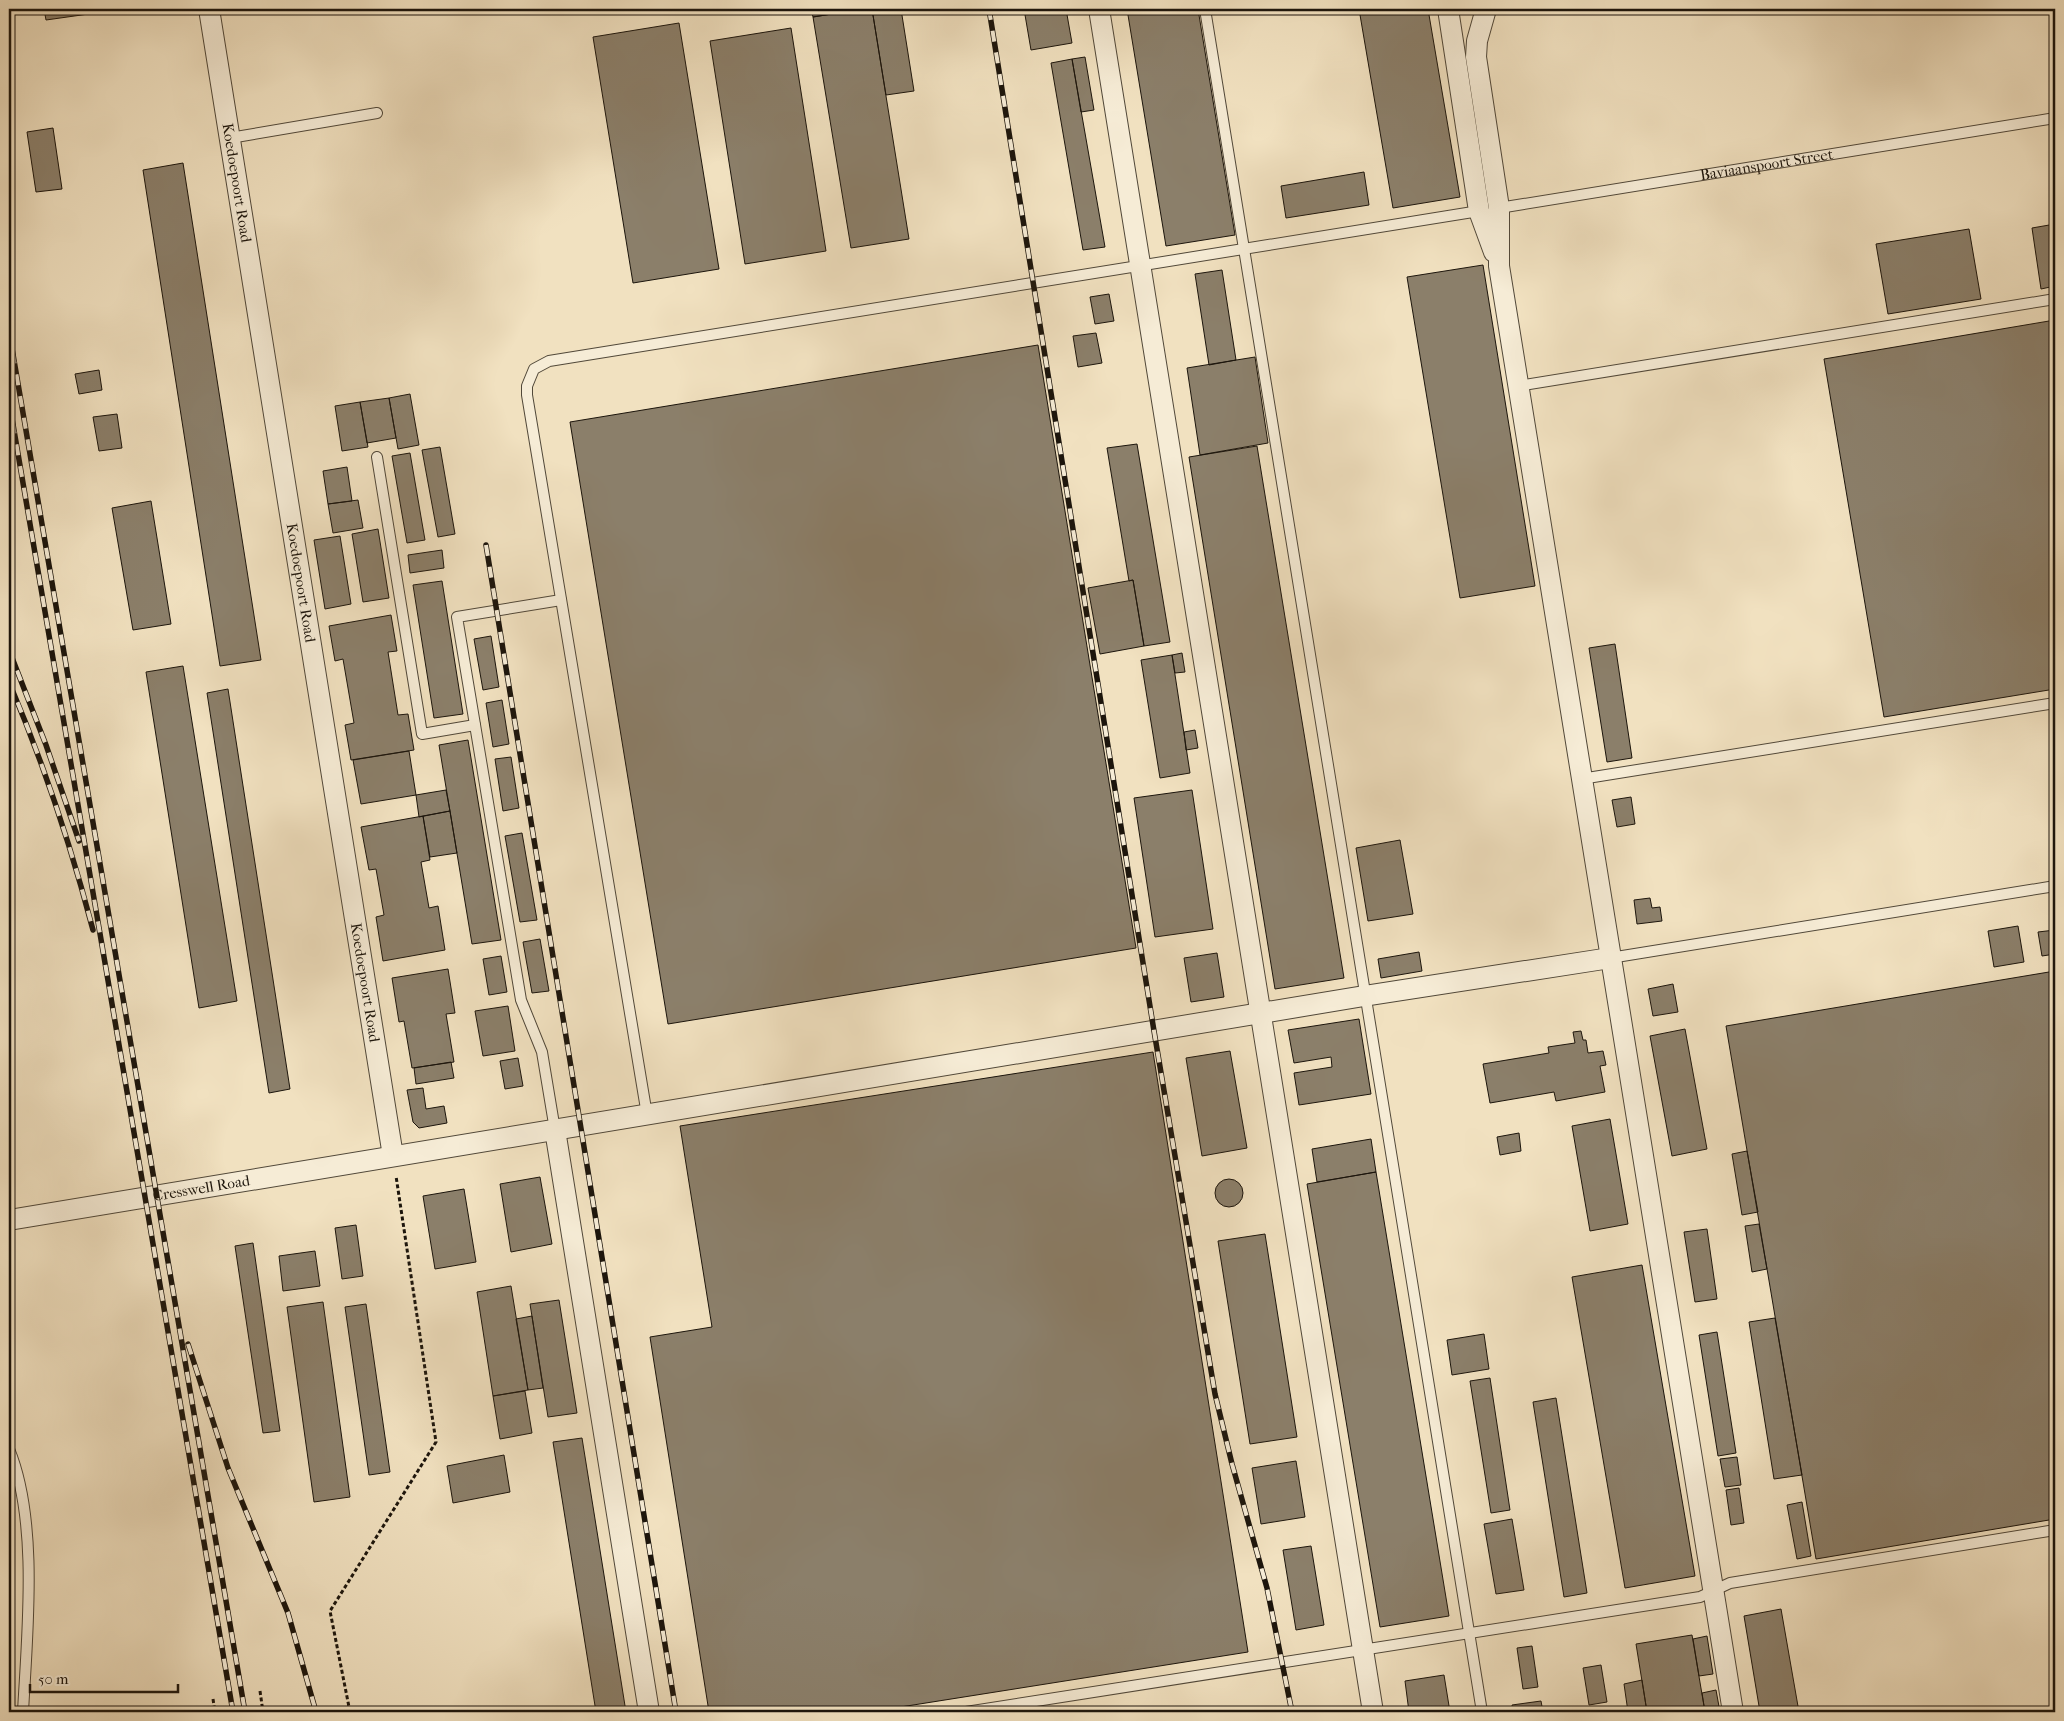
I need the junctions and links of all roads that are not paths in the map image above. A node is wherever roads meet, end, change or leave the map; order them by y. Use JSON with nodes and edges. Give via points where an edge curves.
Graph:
{"nodes":[{"id":1,"x":209,"y":9,"type":"edge"},
{"id":2,"x":1099,"y":9,"type":"edge"},
{"id":3,"x":1205,"y":9,"type":"edge"},
{"id":4,"x":1448,"y":9,"type":"edge"},
{"id":5,"x":1486,"y":9,"type":"edge"},
{"id":6,"x":377,"y":113,"type":"dead end"},
{"id":7,"x":2055,"y":118,"type":"edge"},
{"id":8,"x":230,"y":138,"type":"junction"},
{"id":9,"x":1489,"y":210,"type":"junction"},
{"id":10,"x":1243,"y":249,"type":"junction"},
{"id":11,"x":1141,"y":266,"type":"junction"},
{"id":12,"x":2055,"y":299,"type":"edge"},
{"id":13,"x":1518,"y":386,"type":"junction"},
{"id":14,"x":377,"y":457,"type":"dead end"},
{"id":15,"x":561,"y":600,"type":"junction"},
{"id":16,"x":2055,"y":703,"type":"edge"},
{"id":17,"x":475,"y":725,"type":"junction"},
{"id":18,"x":1581,"y":779,"type":"junction"},
{"id":19,"x":2055,"y":886,"type":"edge"},
{"id":20,"x":1610,"y":958,"type":"junction"},
{"id":21,"x":1364,"y":996,"type":"junction"},
{"id":22,"x":1260,"y":1013,"type":"junction"},
{"id":23,"x":646,"y":1114,"type":"junction"},
{"id":24,"x":555,"y":1130,"type":"junction"},
{"id":25,"x":394,"y":1156,"type":"junction"},
{"id":26,"x":9,"y":1220,"type":"edge"},
{"id":27,"x":9,"y":1449,"type":"edge"},
{"id":28,"x":2055,"y":1530,"type":"edge"},
{"id":29,"x":1713,"y":1590,"type":"junction"},
{"id":30,"x":1468,"y":1632,"type":"junction"},
{"id":31,"x":1363,"y":1648,"type":"junction"},
{"id":32,"x":23,"y":1712,"type":"edge"},
{"id":33,"x":649,"y":1712,"type":"edge"},
{"id":34,"x":966,"y":1712,"type":"edge"},
{"id":35,"x":1373,"y":1712,"type":"edge"},
{"id":36,"x":1482,"y":1712,"type":"edge"},
{"id":37,"x":1733,"y":1712,"type":"edge"}],
"edges":[{"from":1,"to":8,"type":"street","name":"Koedoepoort Road"},
{"from":2,"to":11,"type":"street"},
{"from":3,"to":10,"type":"lane"},
{"from":4,"to":9,"type":"street"},
{"from":5,"to":9,"type":"street","via":[[1476,57]]},
{"from":6,"to":8,"type":"lane"},
{"from":7,"to":9,"type":"lane","name":"Baviaanspoort Street"},
{"from":8,"to":25,"type":"street","name":"Koedoepoort Road"},
{"from":9,"to":10,"type":"lane","name":"Baviaanspoort Street"},
{"from":9,"to":13,"type":"street"},
{"from":10,"to":11,"type":"lane","name":"Baviaanspoort Street"},
{"from":10,"to":21,"type":"lane"},
{"from":11,"to":15,"type":"lane","name":"Baviaanspoort Street","via":[[559,359],[539,365],[530,375],[527,395]]},
{"from":11,"to":22,"type":"street"},
{"from":12,"to":13,"type":"lane"},
{"from":13,"to":18,"type":"street"},
{"from":14,"to":17,"type":"lane","via":[[422,734]]},
{"from":15,"to":17,"type":"lane","via":[[457,617]]},
{"from":15,"to":23,"type":"lane","name":"Baviaanspoort Street"},
{"from":16,"to":18,"type":"lane"},
{"from":17,"to":24,"type":"lane","via":[[521,1000],[542,1052]]},
{"from":18,"to":20,"type":"street"},
{"from":19,"to":20,"type":"lane"},
{"from":20,"to":21,"type":"street","name":"Cresswell Road"},
{"from":20,"to":29,"type":"street"},
{"from":21,"to":22,"type":"street","name":"Cresswell Road"},
{"from":21,"to":30,"type":"lane"},
{"from":22,"to":23,"type":"street","name":"Cresswell Road"},
{"from":22,"to":31,"type":"street"},
{"from":23,"to":24,"type":"street","name":"Cresswell Road"},
{"from":24,"to":25,"type":"street","name":"Cresswell Road"},
{"from":24,"to":33,"type":"street"},
{"from":25,"to":26,"type":"street","name":"Cresswell Road"},
{"from":27,"to":32,"type":"lane","via":[[16,1467],[26,1526],[29,1602]]},
{"from":28,"to":29,"type":"lane","via":[[1730,1582]]},
{"from":29,"to":30,"type":"lane","via":[[1700,1597]]},
{"from":29,"to":37,"type":"street"},
{"from":30,"to":31,"type":"lane"},
{"from":30,"to":36,"type":"lane"},
{"from":31,"to":34,"type":"lane"},
{"from":31,"to":35,"type":"street"}]}
